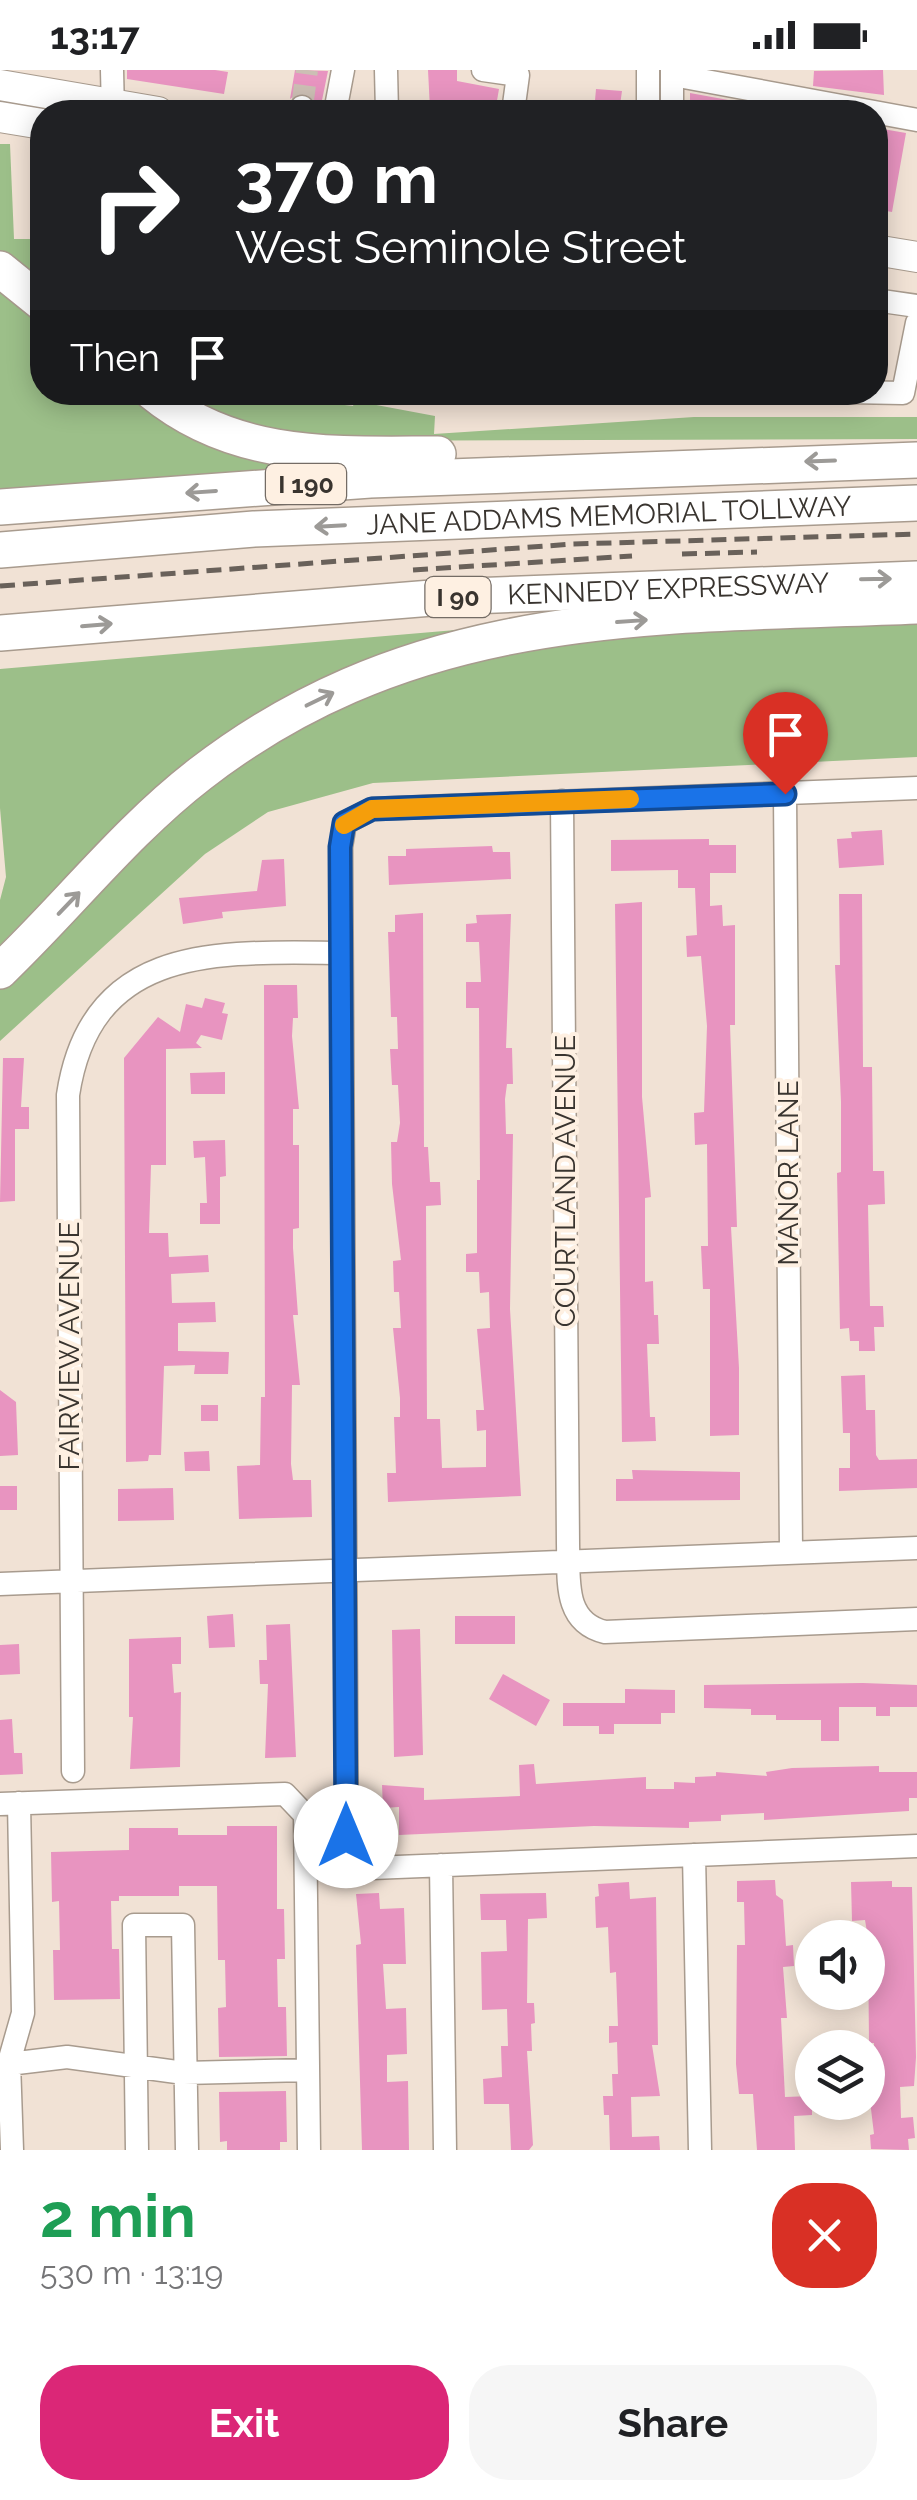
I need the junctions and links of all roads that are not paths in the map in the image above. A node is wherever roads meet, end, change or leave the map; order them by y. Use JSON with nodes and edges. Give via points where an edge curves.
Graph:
{"nodes":[{"id":1,"x":112,"y":70,"type":"edge"},
{"id":2,"x":343,"y":70,"type":"edge"},
{"id":3,"x":386,"y":70,"type":"edge"},
{"id":4,"x":483,"y":70,"type":"edge"},
{"id":5,"x":648,"y":70,"type":"edge"},
{"id":6,"x":672,"y":72,"type":"edge"},
{"id":7,"x":0,"y":86,"type":"edge"},
{"id":8,"x":69,"y":100,"type":"edge"},
{"id":9,"x":113,"y":100,"type":"edge"},
{"id":10,"x":338,"y":100,"type":"edge"},
{"id":11,"x":386,"y":100,"type":"edge"},
{"id":12,"x":515,"y":100,"type":"edge"},
{"id":13,"x":648,"y":100,"type":"edge"},
{"id":14,"x":672,"y":100,"type":"edge"},
{"id":15,"x":815,"y":100,"type":"edge"},
{"id":16,"x":888,"y":114,"type":"edge"},
{"id":17,"x":0,"y":116,"type":"edge"},
{"id":18,"x":917,"y":120,"type":"edge"},
{"id":19,"x":30,"y":122,"type":"edge"},
{"id":20,"x":888,"y":252,"type":"edge"},
{"id":21,"x":917,"y":257,"type":"edge"},
{"id":22,"x":0,"y":268,"type":"edge"},
{"id":23,"x":30,"y":293,"type":"edge"},
{"id":24,"x":888,"y":302,"type":"edge"},
{"id":25,"x":917,"y":306,"type":"edge"},
{"id":26,"x":917,"y":323,"type":"edge"},
{"id":27,"x":888,"y":393,"type":"edge"},
{"id":28,"x":172,"y":405,"type":"edge"},
{"id":29,"x":917,"y":460,"type":"edge"},
{"id":30,"x":613,"y":469,"type":"junction"},
{"id":31,"x":917,"y":504,"type":"edge"},
{"id":32,"x":0,"y":507,"type":"edge"},
{"id":33,"x":0,"y":550,"type":"edge"},
{"id":34,"x":917,"y":578,"type":"edge"},
{"id":35,"x":917,"y":606,"type":"edge"},
{"id":36,"x":0,"y":633,"type":"edge"},
{"id":37,"x":917,"y":788,"type":"edge"},
{"id":38,"x":785,"y":794,"type":"junction"},
{"id":39,"x":562,"y":802,"type":"junction"},
{"id":40,"x":341,"y":953,"type":"junction"},
{"id":41,"x":0,"y":971,"type":"edge"},
{"id":42,"x":917,"y":1548,"type":"edge"},
{"id":43,"x":791,"y":1552,"type":"junction"},
{"id":44,"x":568,"y":1561,"type":"junction"},
{"id":45,"x":344,"y":1570,"type":"junction"},
{"id":46,"x":70,"y":1582,"type":"junction"},
{"id":47,"x":0,"y":1584,"type":"edge"},
{"id":48,"x":917,"y":1619,"type":"edge"},
{"id":49,"x":72,"y":1770,"type":"dead end"},
{"id":50,"x":10,"y":1803,"type":"edge"},
{"id":51,"x":917,"y":1846,"type":"edge"},
{"id":52,"x":694,"y":1855,"type":"junction"},
{"id":53,"x":441,"y":1865,"type":"junction"},
{"id":54,"x":5,"y":2063,"type":"edge"},
{"id":55,"x":135,"y":2067,"type":"junction"},
{"id":56,"x":308,"y":2070,"type":"junction"},
{"id":57,"x":184,"y":2073,"type":"junction"},
{"id":58,"x":12,"y":2150,"type":"edge"},
{"id":59,"x":137,"y":2150,"type":"edge"},
{"id":60,"x":187,"y":2150,"type":"edge"},
{"id":61,"x":309,"y":2150,"type":"edge"},
{"id":62,"x":445,"y":2150,"type":"edge"},
{"id":63,"x":700,"y":2150,"type":"edge"}],
"edges":[{"from":1,"to":9,"type":"street"},
{"from":2,"to":10,"type":"street"},
{"from":3,"to":11,"type":"street"},
{"from":4,"to":12,"type":"street","via":[[518,76]]},
{"from":5,"to":13,"type":"street"},
{"from":6,"to":14,"type":"street"},
{"from":6,"to":15,"type":"street"},
{"from":7,"to":8,"type":"main road"},
{"from":16,"to":18,"type":"street"},
{"from":17,"to":19,"type":"main road"},
{"from":20,"to":21,"type":"main road"},
{"from":22,"to":23,"type":"highway"},
{"from":24,"to":25,"type":"street"},
{"from":26,"to":27,"type":"street","via":[[903,393]]},
{"from":28,"to":30,"type":"highway","via":[[211,430],[302,454],[516,455]]},
{"from":29,"to":30,"type":"highway","number":"I 190","one_way":true},
{"from":30,"to":32,"type":"highway","number":"I 190","one_way":true},
{"from":31,"to":33,"type":"highway","name":"JANE ADDAMS MEMORIAL TOLLWAY","one_way":true,"via":[[254,529]]},
{"from":36,"to":34,"type":"highway","name":"KENNEDY EXPRESSWAY","number":"I 90","one_way":true,"via":[[444,598]]},
{"from":41,"to":35,"type":"highway","one_way":true,"via":[[202,772],[292,713],[416,657],[578,625]]},
{"from":37,"to":38,"type":"street"},
{"from":38,"to":39,"type":"street"},
{"from":38,"to":43,"type":"street","name":"MANOR LANE"},
{"from":39,"to":40,"type":"street","via":[[372,809],[344,823]]},
{"from":39,"to":44,"type":"street","name":"COURTLAND AVENUE"},
{"from":40,"to":45,"type":"street"},
{"from":40,"to":46,"type":"street","name":"FAIRVIEW AVENUE","via":[[226,952],[169,964],[138,979],[108,1006],[84,1041],[68,1095]]},
{"from":42,"to":43,"type":"street"},
{"from":43,"to":44,"type":"street"},
{"from":44,"to":45,"type":"street"},
{"from":44,"to":48,"type":"street","name":"COURTLAND AVENUE","via":[[574,1611],[605,1632]]},
{"from":45,"to":46,"type":"street"},
{"from":45,"to":53,"type":"street","via":[[346,1857],[349,1866]]},
{"from":46,"to":47,"type":"street"},
{"from":46,"to":49,"type":"street","name":"FAIRVIEW AVENUE"},
{"from":50,"to":54,"type":"street","via":[[22,2012]]},
{"from":50,"to":56,"type":"street","via":[[285,1794],[305,1815]]},
{"from":51,"to":52,"type":"street"},
{"from":52,"to":53,"type":"street"},
{"from":52,"to":63,"type":"street"},
{"from":53,"to":62,"type":"street"},
{"from":54,"to":55,"type":"street","via":[[67,2057]]},
{"from":54,"to":58,"type":"street"},
{"from":55,"to":57,"type":"street"},
{"from":55,"to":57,"type":"street","via":[[134,1925],[182,1925]]},
{"from":55,"to":59,"type":"street"},
{"from":56,"to":57,"type":"street"},
{"from":56,"to":61,"type":"street"},
{"from":57,"to":60,"type":"street"}]}
